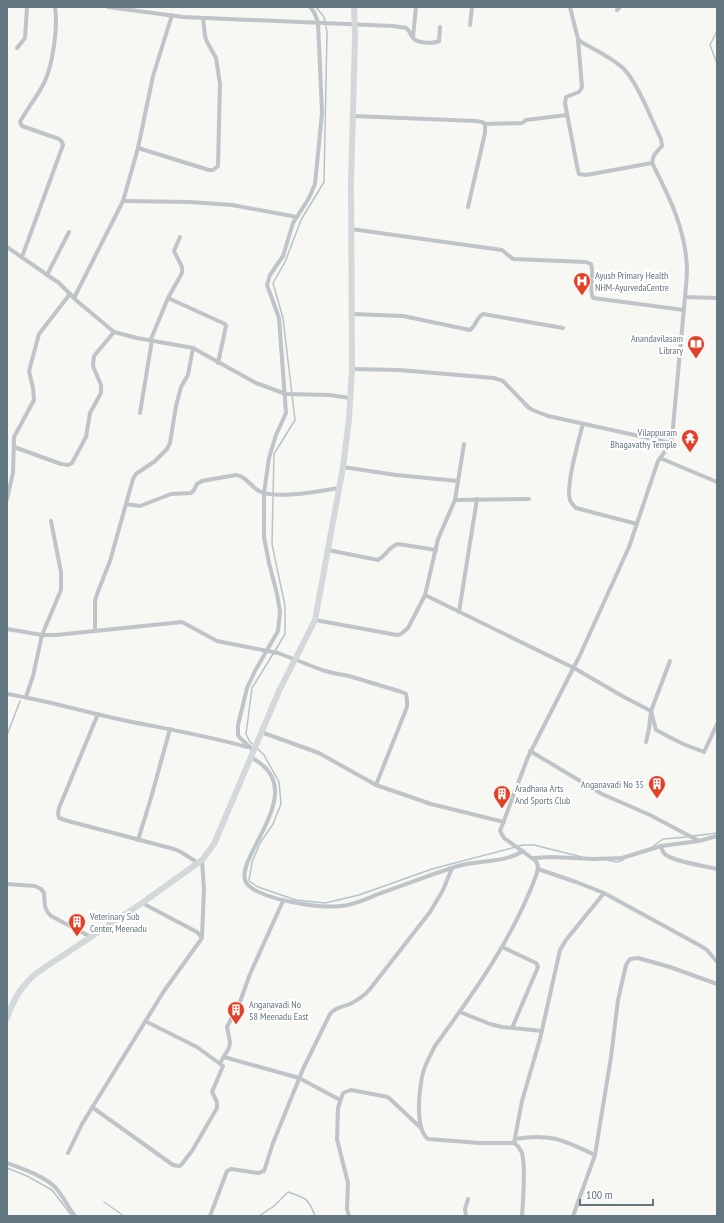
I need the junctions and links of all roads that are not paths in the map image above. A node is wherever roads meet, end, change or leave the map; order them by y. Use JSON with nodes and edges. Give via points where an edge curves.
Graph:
{"nodes":[{"id":1,"x":27,"y":7,"type":"edge"},
{"id":2,"x":55,"y":7,"type":"edge"},
{"id":3,"x":108,"y":7,"type":"edge"},
{"id":4,"x":310,"y":7,"type":"edge"},
{"id":5,"x":354,"y":7,"type":"edge"},
{"id":6,"x":416,"y":7,"type":"edge"},
{"id":7,"x":472,"y":7,"type":"edge"},
{"id":8,"x":570,"y":7,"type":"edge"},
{"id":9,"x":126,"y":8,"type":"edge"},
{"id":10,"x":172,"y":15,"type":"junction"},
{"id":11,"x":203,"y":18,"type":"junction"},
{"id":12,"x":319,"y":22,"type":"junction"},
{"id":13,"x":354,"y":24,"type":"junction"},
{"id":14,"x":470,"y":25,"type":"dead end"},
{"id":15,"x":440,"y":27,"type":"dead end"},
{"id":16,"x":413,"y":38,"type":"junction"},
{"id":17,"x":578,"y":39,"type":"junction"},
{"id":18,"x":17,"y":48,"type":"dead end"},
{"id":19,"x":567,"y":115,"type":"junction"},
{"id":20,"x":353,"y":116,"type":"junction"},
{"id":21,"x":485,"y":124,"type":"junction"},
{"id":22,"x":138,"y":148,"type":"junction"},
{"id":23,"x":652,"y":163,"type":"junction"},
{"id":24,"x":123,"y":201,"type":"junction"},
{"id":25,"x":468,"y":206,"type":"dead end"},
{"id":26,"x":297,"y":217,"type":"junction"},
{"id":27,"x":351,"y":229,"type":"junction"},
{"id":28,"x":69,"y":232,"type":"dead end"},
{"id":29,"x":180,"y":237,"type":"dead end"},
{"id":30,"x":7,"y":247,"type":"edge"},
{"id":31,"x":22,"y":257,"type":"junction"},
{"id":32,"x":48,"y":275,"type":"junction"},
{"id":33,"x":70,"y":294,"type":"junction"},
{"id":34,"x":685,"y":297,"type":"junction"},
{"id":35,"x":74,"y":298,"type":"junction"},
{"id":36,"x":168,"y":298,"type":"junction"},
{"id":37,"x":717,"y":298,"type":"edge"},
{"id":38,"x":684,"y":310,"type":"junction"},
{"id":39,"x":352,"y":314,"type":"junction"},
{"id":40,"x":563,"y":328,"type":"dead end"},
{"id":41,"x":114,"y":332,"type":"junction"},
{"id":42,"x":151,"y":340,"type":"junction"},
{"id":43,"x":193,"y":348,"type":"junction"},
{"id":44,"x":218,"y":363,"type":"junction"},
{"id":45,"x":352,"y":368,"type":"junction"},
{"id":46,"x":285,"y":394,"type":"junction"},
{"id":47,"x":350,"y":398,"type":"junction"},
{"id":48,"x":140,"y":413,"type":"dead end"},
{"id":49,"x":583,"y":424,"type":"junction"},
{"id":50,"x":671,"y":443,"type":"junction"},
{"id":51,"x":464,"y":444,"type":"dead end"},
{"id":52,"x":14,"y":447,"type":"junction"},
{"id":53,"x":660,"y":458,"type":"junction"},
{"id":54,"x":343,"y":466,"type":"junction"},
{"id":55,"x":458,"y":481,"type":"junction"},
{"id":56,"x":717,"y":482,"type":"edge"},
{"id":57,"x":339,"y":488,"type":"junction"},
{"id":58,"x":265,"y":493,"type":"junction"},
{"id":59,"x":7,"y":499,"type":"edge"},
{"id":60,"x":477,"y":499,"type":"junction"},
{"id":61,"x":529,"y":499,"type":"dead end"},
{"id":62,"x":455,"y":500,"type":"junction"},
{"id":63,"x":126,"y":504,"type":"junction"},
{"id":64,"x":51,"y":522,"type":"dead end"},
{"id":65,"x":637,"y":524,"type":"junction"},
{"id":66,"x":328,"y":550,"type":"junction"},
{"id":67,"x":436,"y":550,"type":"junction"},
{"id":68,"x":425,"y":595,"type":"junction"},
{"id":69,"x":459,"y":612,"type":"junction"},
{"id":70,"x":315,"y":620,"type":"junction"},
{"id":71,"x":7,"y":629,"type":"edge"},
{"id":72,"x":95,"y":630,"type":"junction"},
{"id":73,"x":42,"y":635,"type":"junction"},
{"id":74,"x":268,"y":650,"type":"junction"},
{"id":75,"x":295,"y":659,"type":"junction"},
{"id":76,"x":670,"y":661,"type":"dead end"},
{"id":77,"x":574,"y":668,"type":"junction"},
{"id":78,"x":7,"y":694,"type":"edge"},
{"id":79,"x":26,"y":697,"type":"junction"},
{"id":80,"x":651,"y":711,"type":"junction"},
{"id":81,"x":98,"y":714,"type":"junction"},
{"id":82,"x":717,"y":724,"type":"edge"},
{"id":83,"x":170,"y":729,"type":"junction"},
{"id":84,"x":261,"y":732,"type":"junction"},
{"id":85,"x":646,"y":742,"type":"dead end"},
{"id":86,"x":253,"y":747,"type":"junction"},
{"id":87,"x":530,"y":752,"type":"junction"},
{"id":88,"x":250,"y":757,"type":"junction"},
{"id":89,"x":376,"y":785,"type":"junction"},
{"id":90,"x":504,"y":822,"type":"junction"},
{"id":91,"x":717,"y":836,"type":"edge"},
{"id":92,"x":138,"y":840,"type":"junction"},
{"id":93,"x":699,"y":841,"type":"junction"},
{"id":94,"x":662,"y":846,"type":"junction"},
{"id":95,"x":521,"y":851,"type":"junction"},
{"id":96,"x":533,"y":858,"type":"junction"},
{"id":97,"x":200,"y":861,"type":"junction"},
{"id":98,"x":452,"y":868,"type":"junction"},
{"id":99,"x":538,"y":869,"type":"junction"},
{"id":100,"x":717,"y":869,"type":"edge"},
{"id":101,"x":7,"y":884,"type":"edge"},
{"id":102,"x":604,"y":894,"type":"junction"},
{"id":103,"x":283,"y":901,"type":"junction"},
{"id":104,"x":142,"y":903,"type":"junction"},
{"id":105,"x":202,"y":936,"type":"junction"},
{"id":106,"x":91,"y":937,"type":"junction"},
{"id":107,"x":502,"y":947,"type":"junction"},
{"id":108,"x":717,"y":962,"type":"edge"},
{"id":109,"x":717,"y":984,"type":"edge"},
{"id":110,"x":460,"y":1012,"type":"junction"},
{"id":111,"x":7,"y":1018,"type":"edge"},
{"id":112,"x":145,"y":1021,"type":"junction"},
{"id":113,"x":512,"y":1028,"type":"junction"},
{"id":114,"x":542,"y":1031,"type":"junction"},
{"id":115,"x":224,"y":1057,"type":"junction"},
{"id":116,"x":220,"y":1063,"type":"junction"},
{"id":117,"x":299,"y":1078,"type":"junction"},
{"id":118,"x":340,"y":1100,"type":"junction"},
{"id":119,"x":92,"y":1107,"type":"junction"},
{"id":120,"x":421,"y":1129,"type":"junction"},
{"id":121,"x":514,"y":1141,"type":"junction"},
{"id":122,"x":68,"y":1152,"type":"dead end"},
{"id":123,"x":595,"y":1155,"type":"junction"},
{"id":124,"x":7,"y":1163,"type":"edge"},
{"id":125,"x":468,"y":1199,"type":"dead end"},
{"id":126,"x":75,"y":1216,"type":"edge"},
{"id":127,"x":210,"y":1216,"type":"edge"},
{"id":128,"x":349,"y":1216,"type":"edge"},
{"id":129,"x":466,"y":1216,"type":"edge"},
{"id":130,"x":522,"y":1216,"type":"edge"},
{"id":131,"x":573,"y":1216,"type":"edge"}],
"edges":[{"from":1,"to":18,"type":"street","via":[[25,38]]},
{"from":2,"to":31,"type":"street","via":[[57,26],[45,81],[20,122],[22,126],[59,139],[63,145]]},
{"from":3,"to":9,"type":"street"},
{"from":4,"to":12,"type":"street"},
{"from":5,"to":13,"type":"street"},
{"from":6,"to":16,"type":"street"},
{"from":7,"to":14,"type":"street"},
{"from":8,"to":17,"type":"street"},
{"from":9,"to":10,"type":"street"},
{"from":10,"to":11,"type":"street"},
{"from":10,"to":22,"type":"street","via":[[153,76]]},
{"from":11,"to":12,"type":"street"},
{"from":11,"to":22,"type":"street","via":[[205,36],[216,58],[220,84],[218,166],[209,170]]},
{"from":12,"to":13,"type":"street"},
{"from":12,"to":26,"type":"street","via":[[322,113],[317,167],[312,192]]},
{"from":13,"to":16,"type":"street","via":[[405,28]]},
{"from":13,"to":20,"type":"street"},
{"from":15,"to":16,"type":"street","via":[[437,43]]},
{"from":17,"to":19,"type":"street","via":[[582,88],[579,92],[566,97]]},
{"from":17,"to":23,"type":"street","via":[[611,58],[633,81],[662,142],[662,146],[652,156]]},
{"from":19,"to":21,"type":"street","via":[[526,120],[522,123]]},
{"from":19,"to":23,"type":"street","via":[[579,174]]},
{"from":20,"to":21,"type":"street","via":[[476,121]]},
{"from":20,"to":27,"type":"street"},
{"from":21,"to":25,"type":"street"},
{"from":22,"to":24,"type":"street"},
{"from":23,"to":34,"type":"street","via":[[682,231],[687,269]]},
{"from":24,"to":26,"type":"street","via":[[232,205]]},
{"from":24,"to":35,"type":"street"},
{"from":26,"to":46,"type":"street","via":[[283,256],[270,275],[267,286],[279,318]]},
{"from":27,"to":38,"type":"street","via":[[502,250],[513,259],[586,262],[591,264],[592,268],[593,298]]},
{"from":27,"to":39,"type":"street"},
{"from":28,"to":32,"type":"street"},
{"from":29,"to":36,"type":"street","via":[[174,251],[182,270]]},
{"from":30,"to":31,"type":"street"},
{"from":31,"to":32,"type":"street"},
{"from":32,"to":33,"type":"street"},
{"from":33,"to":35,"type":"street"},
{"from":33,"to":52,"type":"street","via":[[39,334],[29,371],[34,388],[34,400],[14,437]]},
{"from":34,"to":37,"type":"street"},
{"from":34,"to":38,"type":"street"},
{"from":35,"to":41,"type":"street"},
{"from":36,"to":42,"type":"street"},
{"from":36,"to":44,"type":"street","via":[[225,324]]},
{"from":38,"to":50,"type":"street"},
{"from":39,"to":40,"type":"street","via":[[403,316],[470,330],[483,314]]},
{"from":39,"to":45,"type":"street"},
{"from":41,"to":42,"type":"street"},
{"from":41,"to":52,"type":"street","via":[[94,356],[93,366],[101,385],[101,393],[90,413],[86,437],[72,463],[61,464]]},
{"from":42,"to":43,"type":"street"},
{"from":42,"to":48,"type":"street"},
{"from":43,"to":44,"type":"street"},
{"from":43,"to":63,"type":"street","via":[[188,376],[181,387],[170,443],[155,461],[133,478]]},
{"from":44,"to":46,"type":"street","via":[[256,383]]},
{"from":45,"to":47,"type":"street"},
{"from":45,"to":49,"type":"street","via":[[494,378],[503,381],[535,412]]},
{"from":46,"to":47,"type":"street"},
{"from":46,"to":58,"type":"street","via":[[286,413],[269,458]]},
{"from":47,"to":54,"type":"street"},
{"from":49,"to":50,"type":"street"},
{"from":49,"to":65,"type":"street","via":[[574,458],[569,489],[570,501],[576,508]]},
{"from":50,"to":53,"type":"street"},
{"from":51,"to":55,"type":"street"},
{"from":52,"to":59,"type":"street","via":[[13,473]]},
{"from":53,"to":56,"type":"street"},
{"from":53,"to":65,"type":"street"},
{"from":54,"to":55,"type":"street"},
{"from":54,"to":57,"type":"street"},
{"from":55,"to":62,"type":"street"},
{"from":57,"to":58,"type":"street","via":[[308,493]]},
{"from":57,"to":66,"type":"street"},
{"from":58,"to":63,"type":"street","via":[[236,474],[202,481],[191,492],[171,494],[140,506]]},
{"from":58,"to":74,"type":"street","via":[[264,537],[280,611],[278,631]]},
{"from":60,"to":61,"type":"street"},
{"from":60,"to":62,"type":"street"},
{"from":60,"to":69,"type":"street"},
{"from":62,"to":67,"type":"street","via":[[438,539]]},
{"from":63,"to":72,"type":"street","via":[[95,602]]},
{"from":64,"to":73,"type":"street","via":[[61,572],[61,590]]},
{"from":65,"to":77,"type":"street"},
{"from":66,"to":67,"type":"street","via":[[378,560],[393,545],[398,544]]},
{"from":66,"to":70,"type":"street"},
{"from":67,"to":68,"type":"street"},
{"from":68,"to":69,"type":"street"},
{"from":68,"to":70,"type":"street","via":[[408,628],[397,635]]},
{"from":69,"to":77,"type":"street"},
{"from":70,"to":75,"type":"street"},
{"from":71,"to":73,"type":"street"},
{"from":72,"to":73,"type":"street"},
{"from":72,"to":74,"type":"street","via":[[182,622],[217,641]]},
{"from":73,"to":79,"type":"street"},
{"from":74,"to":75,"type":"street"},
{"from":74,"to":86,"type":"street","via":[[247,688],[238,725],[240,738]]},
{"from":75,"to":84,"type":"street"},
{"from":75,"to":89,"type":"street","via":[[322,670],[365,680],[406,694],[407,707]]},
{"from":76,"to":80,"type":"street"},
{"from":77,"to":80,"type":"street"},
{"from":77,"to":87,"type":"street"},
{"from":78,"to":79,"type":"street"},
{"from":79,"to":81,"type":"street"},
{"from":80,"to":82,"type":"street","via":[[656,730],[704,752]]},
{"from":80,"to":85,"type":"street"},
{"from":81,"to":83,"type":"street"},
{"from":81,"to":92,"type":"street","via":[[58,816],[63,820]]},
{"from":83,"to":86,"type":"street"},
{"from":83,"to":92,"type":"street"},
{"from":84,"to":86,"type":"street"},
{"from":84,"to":89,"type":"street","via":[[319,754]]},
{"from":86,"to":88,"type":"street"},
{"from":87,"to":90,"type":"street"},
{"from":87,"to":93,"type":"street","via":[[602,794],[650,815]]},
{"from":88,"to":97,"type":"street","via":[[214,844]]},
{"from":88,"to":103,"type":"street","via":[[262,764],[271,776],[275,799],[270,816],[249,858],[245,880],[249,886]]},
{"from":89,"to":90,"type":"street","via":[[431,804]]},
{"from":90,"to":95,"type":"street","via":[[500,831],[504,838]]},
{"from":91,"to":93,"type":"street"},
{"from":92,"to":97,"type":"street","via":[[178,850]]},
{"from":93,"to":94,"type":"street"},
{"from":94,"to":96,"type":"street","via":[[622,858]]},
{"from":94,"to":100,"type":"street","via":[[667,856]]},
{"from":95,"to":96,"type":"street"},
{"from":95,"to":98,"type":"street","via":[[504,858]]},
{"from":96,"to":99,"type":"street","via":[[538,863]]},
{"from":97,"to":104,"type":"street"},
{"from":97,"to":105,"type":"street","via":[[204,889]]},
{"from":98,"to":103,"type":"street","via":[[351,904],[316,907]]},
{"from":98,"to":117,"type":"street","via":[[430,912],[370,989],[362,997],[332,1012]]},
{"from":99,"to":102,"type":"street"},
{"from":99,"to":107,"type":"street","via":[[524,907]]},
{"from":101,"to":106,"type":"street","via":[[39,888],[44,893],[44,906],[47,912]]},
{"from":102,"to":108,"type":"street","via":[[699,945]]},
{"from":102,"to":114,"type":"street","via":[[560,950]]},
{"from":103,"to":115,"type":"street","via":[[227,1028],[230,1045]]},
{"from":104,"to":105,"type":"street"},
{"from":104,"to":106,"type":"street"},
{"from":105,"to":112,"type":"street"},
{"from":106,"to":111,"type":"street","via":[[29,979],[16,995]]},
{"from":107,"to":110,"type":"street"},
{"from":107,"to":113,"type":"street","via":[[536,963],[538,967]]},
{"from":109,"to":123,"type":"street","via":[[638,958],[628,961],[618,1000]]},
{"from":110,"to":113,"type":"street","via":[[490,1024]]},
{"from":110,"to":120,"type":"street","via":[[429,1056],[424,1072],[419,1117]]},
{"from":112,"to":116,"type":"street"},
{"from":112,"to":119,"type":"street"},
{"from":113,"to":114,"type":"street"},
{"from":114,"to":121,"type":"street","via":[[522,1101]]},
{"from":115,"to":116,"type":"street"},
{"from":115,"to":117,"type":"street"},
{"from":116,"to":119,"type":"street","via":[[223,1069],[212,1092],[217,1108],[192,1151],[179,1166],[173,1165]]},
{"from":117,"to":118,"type":"street"},
{"from":117,"to":127,"type":"street","via":[[264,1171],[227,1171]]},
{"from":118,"to":120,"type":"street","via":[[343,1093],[351,1090],[388,1097]]},
{"from":118,"to":128,"type":"street","via":[[337,1139],[348,1183]]},
{"from":119,"to":122,"type":"street"},
{"from":120,"to":121,"type":"street","via":[[424,1136],[431,1140]]},
{"from":121,"to":123,"type":"street","via":[[542,1136],[555,1138]]},
{"from":121,"to":130,"type":"street","via":[[522,1154]]},
{"from":123,"to":131,"type":"street"},
{"from":124,"to":126,"type":"street","via":[[49,1182]]},
{"from":125,"to":129,"type":"street"}]}
